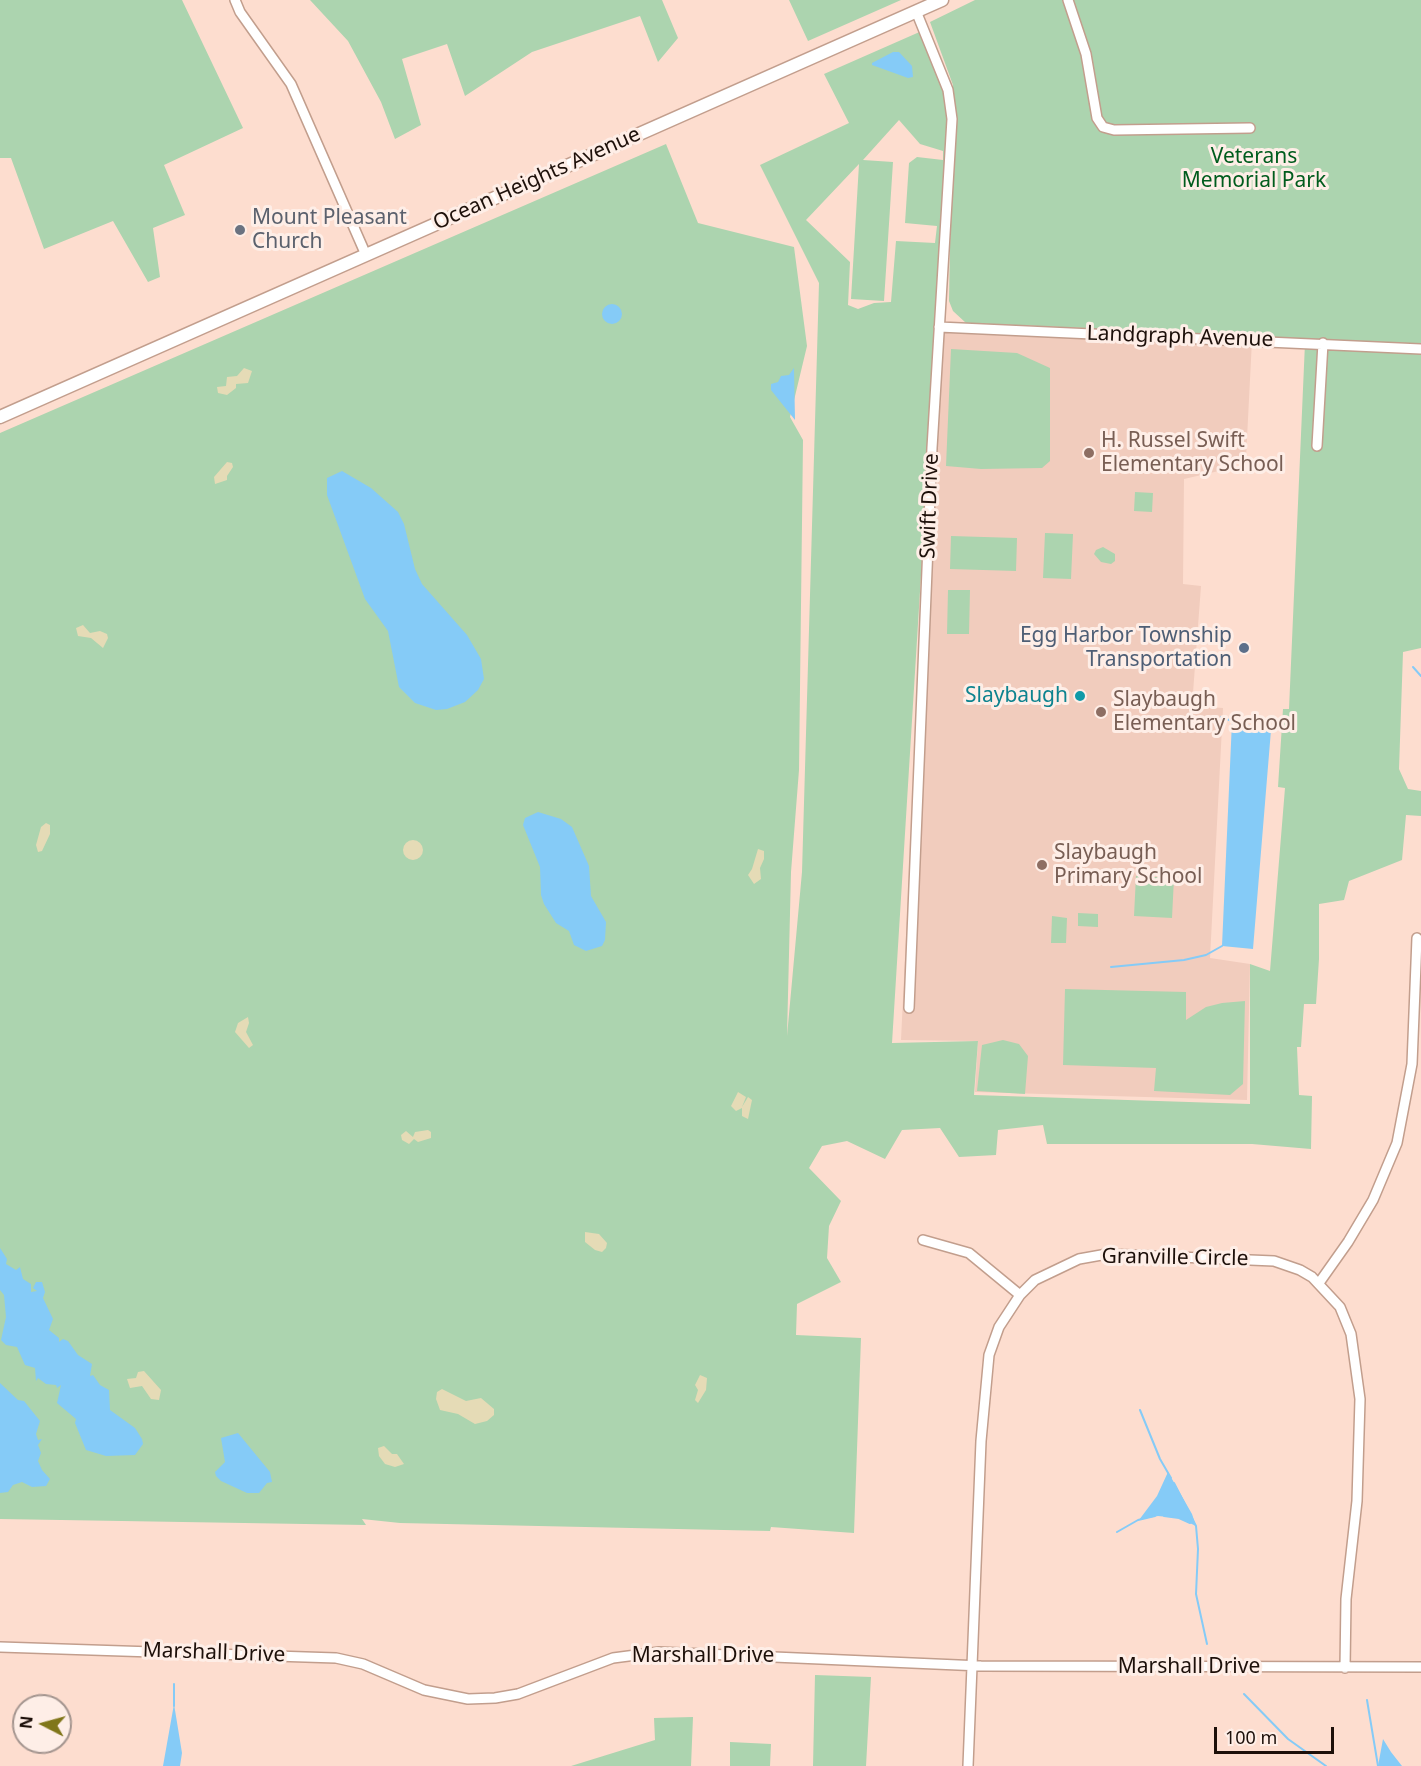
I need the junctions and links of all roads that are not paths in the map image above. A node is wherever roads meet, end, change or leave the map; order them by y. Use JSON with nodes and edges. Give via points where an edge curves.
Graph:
{"nodes":[{"id":1,"x":235,"y":0,"type":"edge"},
{"id":2,"x":942,"y":0,"type":"edge"},
{"id":3,"x":1068,"y":0,"type":"edge"},
{"id":4,"x":916,"y":11,"type":"junction"},
{"id":5,"x":1250,"y":128,"type":"dead end"},
{"id":6,"x":366,"y":255,"type":"junction"},
{"id":7,"x":939,"y":327,"type":"junction"},
{"id":8,"x":1323,"y":343,"type":"junction"},
{"id":9,"x":1421,"y":349,"type":"edge"},
{"id":10,"x":0,"y":417,"type":"edge"},
{"id":11,"x":1317,"y":446,"type":"dead end"},
{"id":12,"x":1417,"y":938,"type":"dead end"},
{"id":13,"x":909,"y":1008,"type":"dead end"},
{"id":14,"x":923,"y":1240,"type":"dead end"},
{"id":15,"x":1319,"y":1282,"type":"junction"},
{"id":16,"x":1020,"y":1295,"type":"junction"},
{"id":17,"x":0,"y":1647,"type":"edge"},
{"id":18,"x":971,"y":1666,"type":"junction"},
{"id":19,"x":1345,"y":1668,"type":"junction"},
{"id":20,"x":1421,"y":1668,"type":"edge"},
{"id":21,"x":968,"y":1766,"type":"edge"}],
"edges":[{"from":1,"to":6,"type":"street","via":[[291,84]]},
{"from":2,"to":4,"type":"main road","name":"Ocean Heights Avenue"},
{"from":3,"to":5,"type":"street","via":[[1086,54],[1097,118],[1103,127]]},
{"from":4,"to":6,"type":"main road","name":"Ocean Heights Avenue"},
{"from":4,"to":7,"type":"street","name":"Swift Drive","via":[[951,104]]},
{"from":6,"to":10,"type":"main road","name":"Ocean Heights Avenue"},
{"from":7,"to":8,"type":"street","name":"Landgraph Avenue"},
{"from":7,"to":13,"type":"street","name":"Swift Drive"},
{"from":8,"to":9,"type":"street","name":"Landgraph Avenue"},
{"from":8,"to":11,"type":"street"},
{"from":12,"to":15,"type":"street","via":[[1412,1064],[1397,1143],[1373,1200]]},
{"from":14,"to":16,"type":"street","via":[[969,1253]]},
{"from":15,"to":16,"type":"street","name":"Granville Circle","via":[[1274,1261],[1107,1254],[1066,1264],[1035,1280]]},
{"from":15,"to":19,"type":"street","name":"Granville Circle","via":[[1340,1307],[1351,1334],[1360,1399]]},
{"from":16,"to":18,"type":"street","name":"Granville Circle","via":[[999,1327],[987,1368]]},
{"from":17,"to":18,"type":"street","name":"Marshall Drive","via":[[336,1658],[363,1664],[424,1690],[468,1699],[518,1694],[598,1662],[643,1652]]},
{"from":18,"to":19,"type":"street","name":"Marshall Drive"},
{"from":18,"to":21,"type":"street","name":"Granville Circle"},
{"from":19,"to":20,"type":"street","name":"Marshall Drive"}]}
